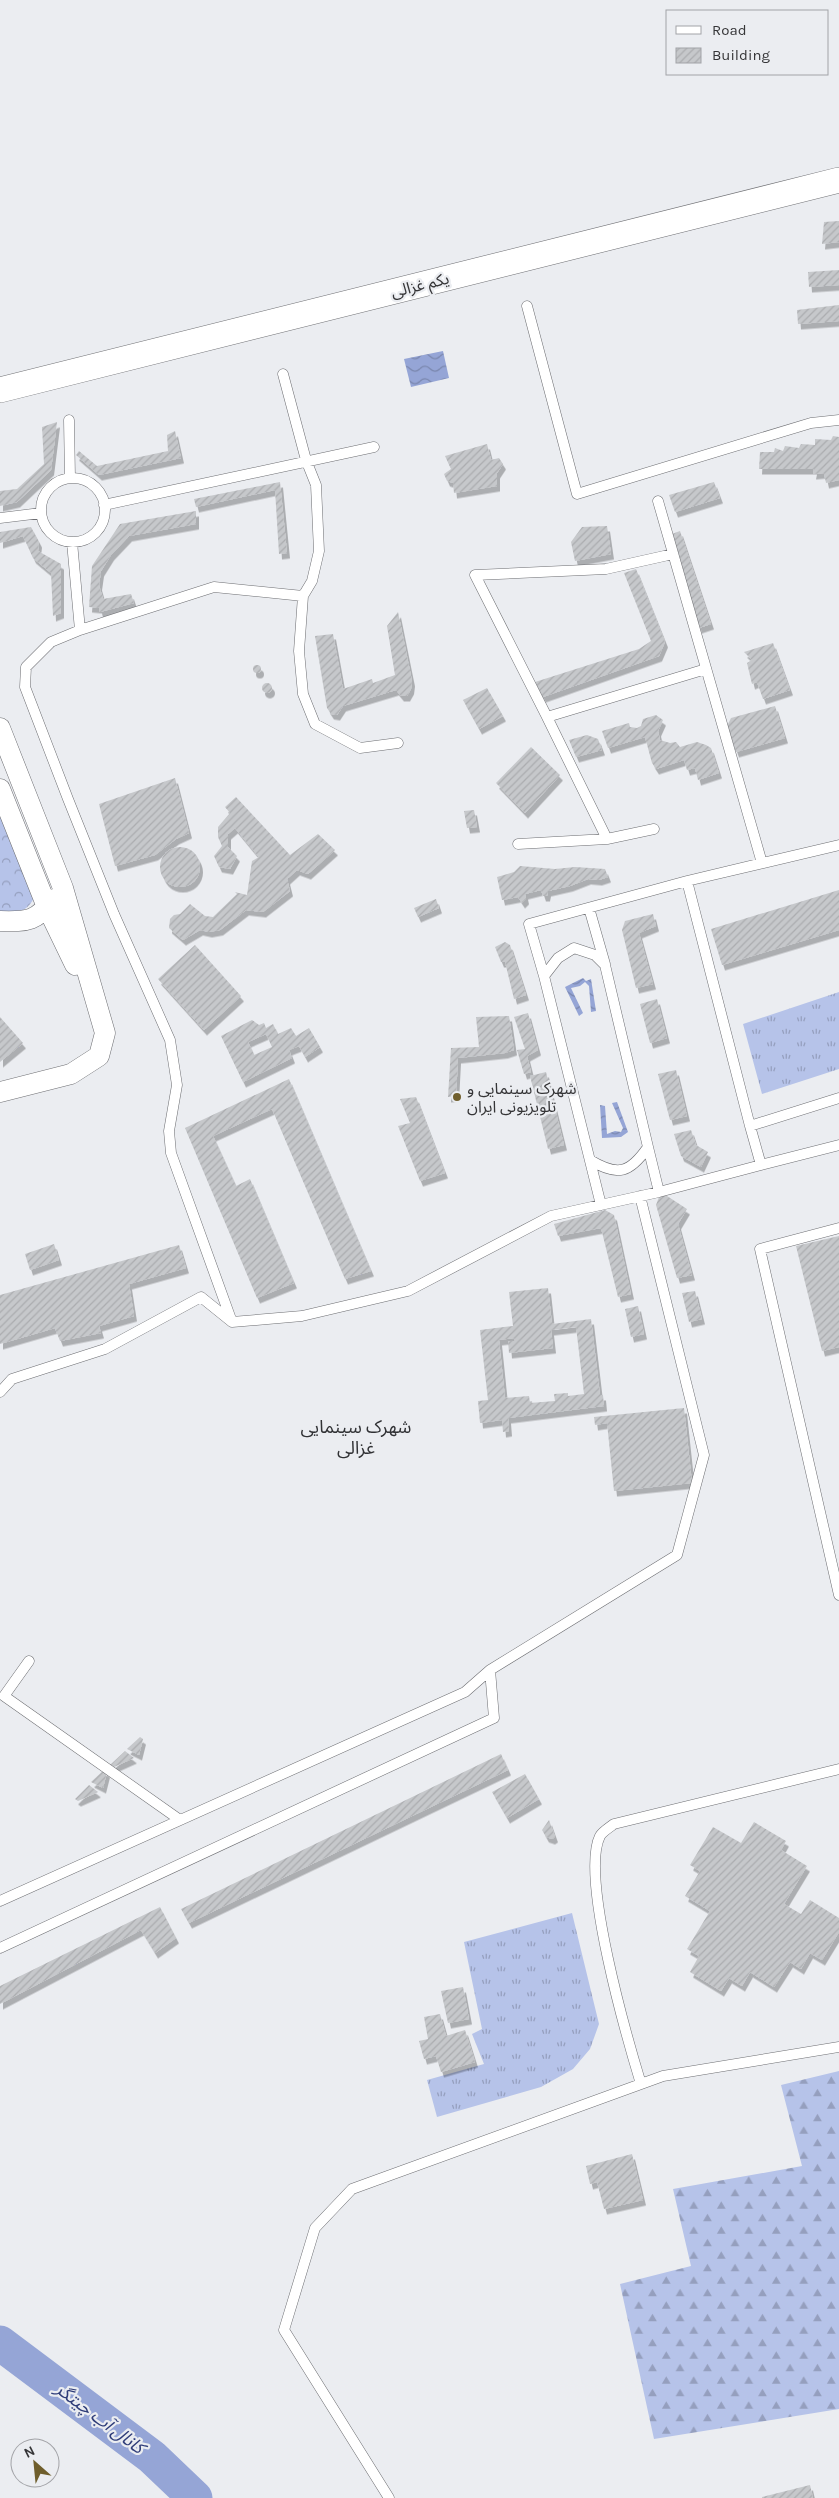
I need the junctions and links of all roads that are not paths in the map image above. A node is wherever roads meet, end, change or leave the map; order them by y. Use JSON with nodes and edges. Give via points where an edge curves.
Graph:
{"nodes":[{"id":1,"x":839,"y":180,"type":"edge"},
{"id":2,"x":527,"y":306,"type":"dead end"},
{"id":3,"x":283,"y":374,"type":"dead end"},
{"id":4,"x":0,"y":390,"type":"edge"},
{"id":5,"x":69,"y":420,"type":"dead end"},
{"id":6,"x":839,"y":420,"type":"edge"},
{"id":7,"x":374,"y":447,"type":"dead end"},
{"id":8,"x":306,"y":460,"type":"junction"},
{"id":9,"x":70,"y":478,"type":"junction"},
{"id":10,"x":658,"y":501,"type":"dead end"},
{"id":11,"x":104,"y":505,"type":"junction"},
{"id":12,"x":41,"y":513,"type":"junction"},
{"id":13,"x":0,"y":518,"type":"edge"},
{"id":14,"x":72,"y":542,"type":"junction"},
{"id":15,"x":673,"y":554,"type":"junction"},
{"id":16,"x":303,"y":596,"type":"junction"},
{"id":17,"x":80,"y":630,"type":"junction"},
{"id":18,"x":706,"y":669,"type":"junction"},
{"id":19,"x":547,"y":717,"type":"junction"},
{"id":20,"x":0,"y":728,"type":"edge"},
{"id":21,"x":398,"y":743,"type":"dead end"},
{"id":22,"x":0,"y":789,"type":"edge"},
{"id":23,"x":654,"y":829,"type":"dead end"},
{"id":24,"x":607,"y":839,"type":"junction"},
{"id":25,"x":518,"y":844,"type":"dead end"},
{"id":26,"x":839,"y":845,"type":"edge"},
{"id":27,"x":762,"y":863,"type":"junction"},
{"id":28,"x":687,"y":881,"type":"junction"},
{"id":29,"x":62,"y":888,"type":"junction"},
{"id":30,"x":47,"y":907,"type":"junction"},
{"id":31,"x":589,"y":908,"type":"junction"},
{"id":32,"x":0,"y":921,"type":"edge"},
{"id":33,"x":605,"y":965,"type":"junction"},
{"id":34,"x":544,"y":976,"type":"junction"},
{"id":35,"x":102,"y":1021,"type":"junction"},
{"id":36,"x":0,"y":1092,"type":"edge"},
{"id":37,"x":839,"y":1098,"type":"edge"},
{"id":38,"x":750,"y":1126,"type":"junction"},
{"id":39,"x":839,"y":1145,"type":"edge"},
{"id":40,"x":648,"y":1147,"type":"junction"},
{"id":41,"x":590,"y":1160,"type":"junction"},
{"id":42,"x":761,"y":1165,"type":"junction"},
{"id":43,"x":659,"y":1192,"type":"junction"},
{"id":44,"x":640,"y":1196,"type":"junction"},
{"id":45,"x":601,"y":1205,"type":"junction"},
{"id":46,"x":839,"y":1228,"type":"edge"},
{"id":47,"x":232,"y":1322,"type":"junction"},
{"id":48,"x":0,"y":1392,"type":"edge"},
{"id":49,"x":839,"y":1595,"type":"edge"},
{"id":50,"x":29,"y":1661,"type":"dead end"},
{"id":51,"x":490,"y":1670,"type":"junction"},
{"id":52,"x":839,"y":1770,"type":"edge"},
{"id":53,"x":180,"y":1820,"type":"junction"},
{"id":54,"x":0,"y":1901,"type":"edge"},
{"id":55,"x":0,"y":1948,"type":"edge"},
{"id":56,"x":839,"y":2047,"type":"edge"},
{"id":57,"x":640,"y":2084,"type":"junction"},
{"id":58,"x":389,"y":2498,"type":"edge"}],
"edges":[{"from":1,"to":4,"type":"street","name":"یکم غزالی"},
{"from":2,"to":6,"type":"lane","via":[[577,494],[811,423]]},
{"from":3,"to":8,"type":"lane"},
{"from":5,"to":9,"type":"lane"},
{"from":7,"to":8,"type":"lane"},
{"from":8,"to":11,"type":"lane"},
{"from":8,"to":16,"type":"lane","via":[[316,484],[319,551],[312,581]]},
{"from":9,"to":11,"type":"lane","via":[[89,483],[97,490]]},
{"from":9,"to":12,"type":"lane","via":[[52,486],[45,494]]},
{"from":10,"to":15,"type":"lane"},
{"from":11,"to":14,"type":"lane","via":[[103,520],[98,530],[90,537]]},
{"from":12,"to":13,"type":"lane"},
{"from":12,"to":14,"type":"lane","via":[[49,532]]},
{"from":14,"to":17,"type":"lane"},
{"from":15,"to":18,"type":"lane"},
{"from":15,"to":19,"type":"lane","via":[[606,568],[475,575]]},
{"from":16,"to":17,"type":"lane","via":[[214,587]]},
{"from":16,"to":21,"type":"lane","via":[[299,651],[303,694],[316,724],[360,748]]},
{"from":17,"to":47,"type":"lane","via":[[51,642],[26,668],[25,688],[114,914],[170,1040],[177,1085],[169,1131],[171,1153]]},
{"from":18,"to":19,"type":"lane"},
{"from":18,"to":27,"type":"lane"},
{"from":19,"to":24,"type":"lane"},
{"from":20,"to":29,"type":"street"},
{"from":22,"to":30,"type":"street"},
{"from":23,"to":24,"type":"lane"},
{"from":24,"to":25,"type":"lane"},
{"from":26,"to":27,"type":"lane"},
{"from":27,"to":28,"type":"lane"},
{"from":28,"to":31,"type":"lane"},
{"from":28,"to":38,"type":"lane"},
{"from":29,"to":30,"type":"street"},
{"from":29,"to":35,"type":"street"},
{"from":30,"to":32,"type":"street","via":[[28,920]]},
{"from":30,"to":35,"type":"street"},
{"from":31,"to":33,"type":"lane"},
{"from":31,"to":34,"type":"lane","via":[[529,924]]},
{"from":33,"to":34,"type":"lane","via":[[595,955],[574,948],[558,958]]},
{"from":33,"to":40,"type":"lane"},
{"from":34,"to":41,"type":"lane"},
{"from":35,"to":36,"type":"street","via":[[105,1033],[100,1056],[70,1074]]},
{"from":37,"to":38,"type":"lane"},
{"from":38,"to":42,"type":"lane"},
{"from":39,"to":42,"type":"lane"},
{"from":40,"to":41,"type":"lane","via":[[636,1164],[623,1171],[603,1168]]},
{"from":40,"to":43,"type":"lane"},
{"from":41,"to":45,"type":"lane"},
{"from":42,"to":43,"type":"lane"},
{"from":43,"to":44,"type":"lane"},
{"from":44,"to":45,"type":"lane"},
{"from":44,"to":51,"type":"lane","via":[[704,1455],[677,1555]]},
{"from":45,"to":47,"type":"lane","via":[[551,1216],[408,1291],[302,1316]]},
{"from":46,"to":49,"type":"lane","via":[[760,1249]]},
{"from":47,"to":48,"type":"lane","via":[[201,1297],[106,1349],[12,1379]]},
{"from":50,"to":53,"type":"lane","via":[[4,1696]]},
{"from":51,"to":53,"type":"lane","via":[[465,1692]]},
{"from":51,"to":55,"type":"lane","via":[[494,1718]]},
{"from":52,"to":57,"type":"lane","via":[[614,1824],[600,1836],[596,1856],[596,1897]]},
{"from":53,"to":54,"type":"lane"},
{"from":56,"to":57,"type":"lane","via":[[663,2076]]},
{"from":57,"to":58,"type":"lane","via":[[352,2190],[315,2228],[284,2330]]}]}
